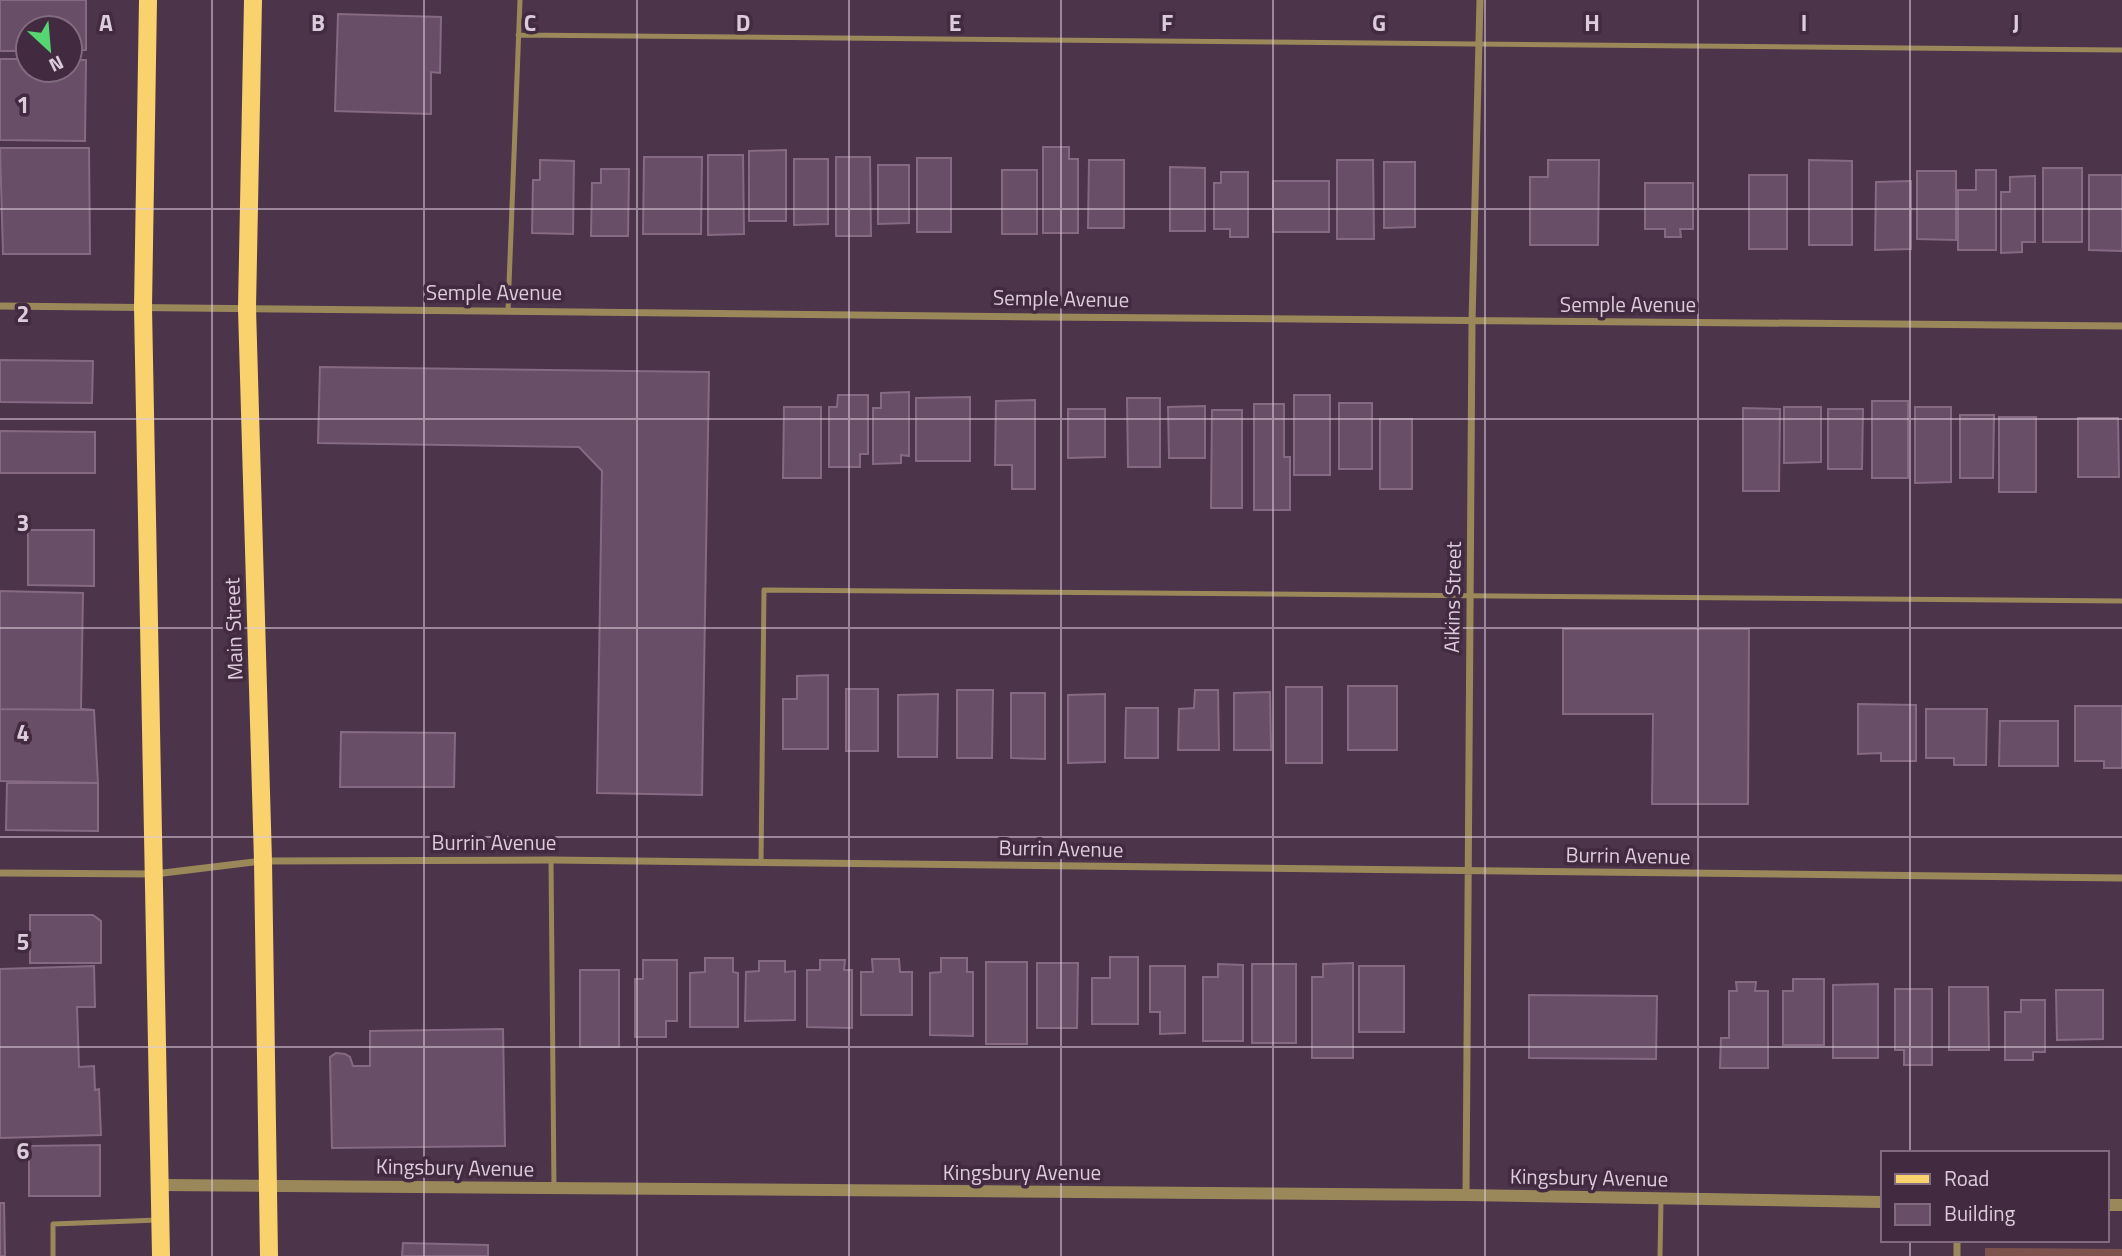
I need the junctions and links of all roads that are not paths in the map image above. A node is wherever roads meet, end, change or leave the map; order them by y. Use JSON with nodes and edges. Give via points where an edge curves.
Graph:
{"nodes":[{"id":1,"x":148,"y":0,"type":"edge"},
{"id":2,"x":253,"y":0,"type":"edge"},
{"id":3,"x":520,"y":0,"type":"edge"},
{"id":4,"x":1480,"y":0,"type":"edge"},
{"id":5,"x":518,"y":35,"type":"junction"},
{"id":6,"x":1479,"y":44,"type":"junction"},
{"id":7,"x":2122,"y":50,"type":"edge"},
{"id":8,"x":0,"y":306,"type":"edge"},
{"id":9,"x":143,"y":307,"type":"junction"},
{"id":10,"x":247,"y":308,"type":"junction"},
{"id":11,"x":508,"y":310,"type":"junction"},
{"id":12,"x":1472,"y":322,"type":"junction"},
{"id":13,"x":2122,"y":326,"type":"edge"},
{"id":14,"x":1471,"y":598,"type":"junction"},
{"id":15,"x":2122,"y":601,"type":"edge"},
{"id":16,"x":551,"y":860,"type":"junction"},
{"id":17,"x":263,"y":861,"type":"junction"},
{"id":18,"x":761,"y":863,"type":"junction"},
{"id":19,"x":1467,"y":872,"type":"junction"},
{"id":20,"x":0,"y":873,"type":"edge"},
{"id":21,"x":155,"y":874,"type":"junction"},
{"id":22,"x":2122,"y":878,"type":"edge"},
{"id":23,"x":161,"y":1185,"type":"junction"},
{"id":24,"x":268,"y":1187,"type":"junction"},
{"id":25,"x":554,"y":1189,"type":"junction"},
{"id":26,"x":1466,"y":1195,"type":"junction"},
{"id":27,"x":1661,"y":1199,"type":"junction"},
{"id":28,"x":1881,"y":1202,"type":"edge"},
{"id":29,"x":161,"y":1220,"type":"junction"},
{"id":30,"x":53,"y":1256,"type":"edge"},
{"id":31,"x":161,"y":1256,"type":"edge"},
{"id":32,"x":270,"y":1256,"type":"edge"},
{"id":33,"x":1660,"y":1256,"type":"edge"}],
"edges":[{"from":1,"to":9,"type":"main road"},
{"from":2,"to":10,"type":"main road","name":"Main Street"},
{"from":3,"to":5,"type":"lane"},
{"from":4,"to":6,"type":"street","name":"Aikins Street"},
{"from":5,"to":6,"type":"lane"},
{"from":5,"to":11,"type":"lane"},
{"from":6,"to":7,"type":"lane"},
{"from":6,"to":12,"type":"street","name":"Aikins Street"},
{"from":8,"to":9,"type":"street","name":"Semple Avenue"},
{"from":9,"to":10,"type":"street","name":"Semple Avenue"},
{"from":9,"to":21,"type":"main road"},
{"from":10,"to":11,"type":"street","name":"Semple Avenue"},
{"from":10,"to":17,"type":"main road","name":"Main Street"},
{"from":11,"to":12,"type":"street","name":"Semple Avenue"},
{"from":12,"to":13,"type":"street","name":"Semple Avenue"},
{"from":12,"to":14,"type":"street","name":"Aikins Street"},
{"from":14,"to":15,"type":"lane"},
{"from":14,"to":18,"type":"lane","via":[[764,590]]},
{"from":14,"to":19,"type":"street","name":"Aikins Street"},
{"from":16,"to":17,"type":"street","name":"Burrin Avenue"},
{"from":16,"to":18,"type":"street","name":"Burrin Avenue"},
{"from":16,"to":25,"type":"lane"},
{"from":17,"to":21,"type":"street","name":"Burrin Avenue"},
{"from":17,"to":24,"type":"main road","name":"Main Street"},
{"from":18,"to":19,"type":"street","name":"Burrin Avenue"},
{"from":19,"to":22,"type":"street","name":"Burrin Avenue"},
{"from":19,"to":26,"type":"street","name":"Aikins Street"},
{"from":20,"to":21,"type":"street","name":"Burrin Avenue"},
{"from":21,"to":23,"type":"main road"},
{"from":23,"to":24,"type":"street","name":"Kingsbury Avenue"},
{"from":23,"to":29,"type":"main road"},
{"from":24,"to":25,"type":"street","name":"Kingsbury Avenue"},
{"from":24,"to":32,"type":"main road","name":"Main Street"},
{"from":25,"to":26,"type":"street","name":"Kingsbury Avenue"},
{"from":26,"to":27,"type":"street","name":"Kingsbury Avenue"},
{"from":27,"to":28,"type":"street","name":"Kingsbury Avenue"},
{"from":27,"to":33,"type":"lane"},
{"from":29,"to":30,"type":"lane","via":[[53,1224]]},
{"from":29,"to":31,"type":"main road"}]}
